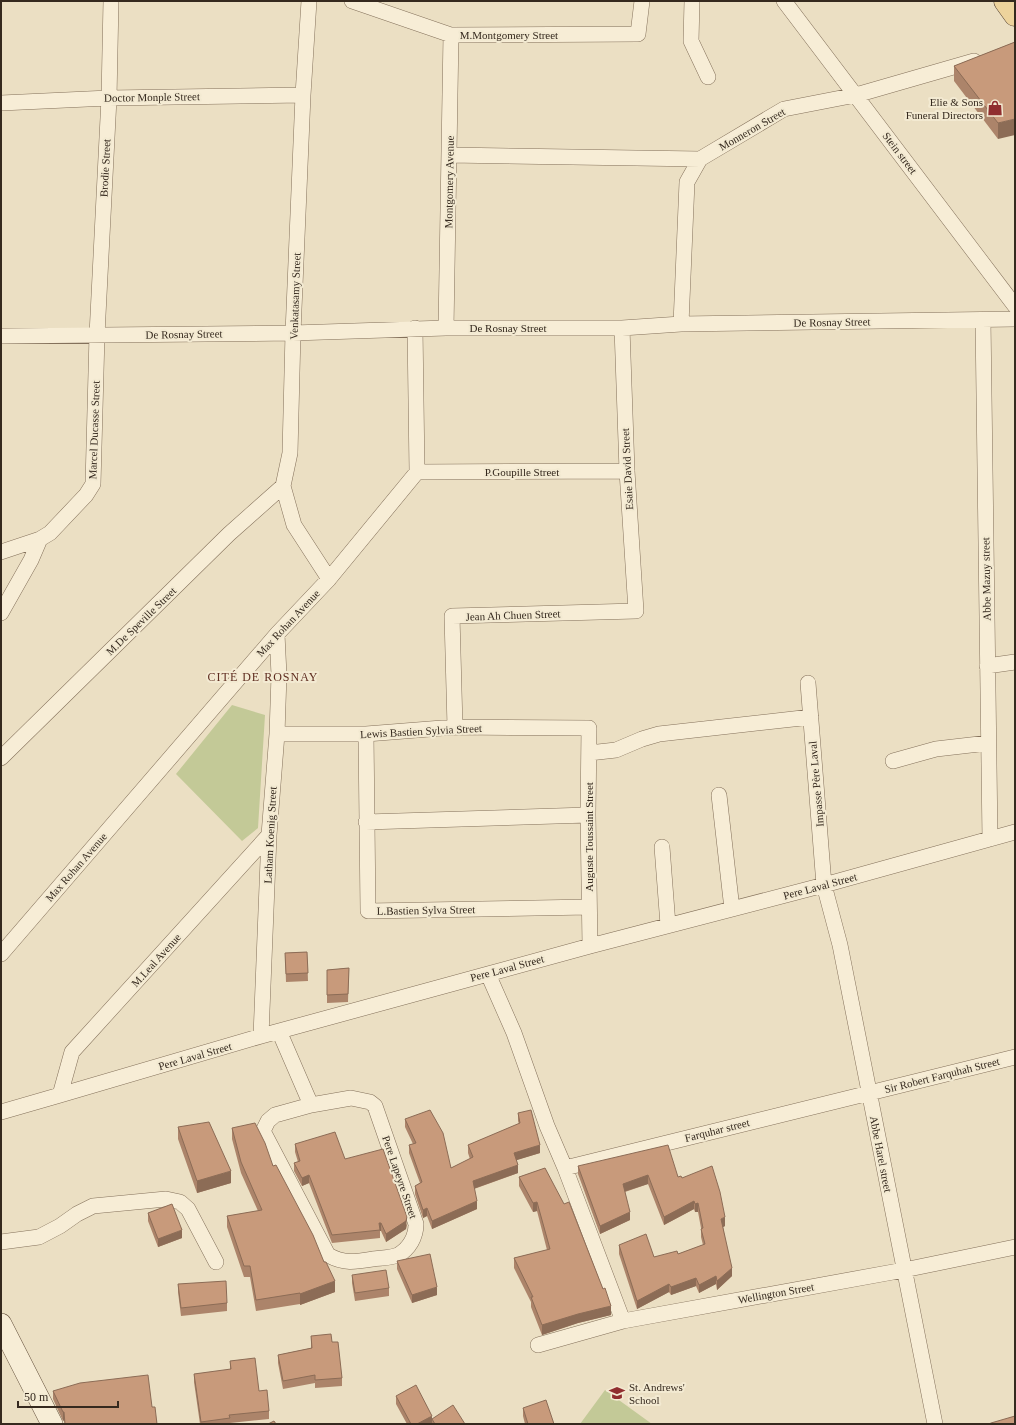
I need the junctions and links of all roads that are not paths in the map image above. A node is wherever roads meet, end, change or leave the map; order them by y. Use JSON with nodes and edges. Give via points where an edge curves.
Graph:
{"nodes":[{"id":1,"x":111,"y":1,"type":"edge"},
{"id":2,"x":309,"y":1,"type":"edge"},
{"id":3,"x":352,"y":1,"type":"edge"},
{"id":4,"x":642,"y":1,"type":"edge"},
{"id":5,"x":692,"y":1,"type":"edge"},
{"id":6,"x":784,"y":1,"type":"edge"},
{"id":7,"x":451,"y":35,"type":"junction"},
{"id":8,"x":985,"y":58,"type":"edge"},
{"id":9,"x":708,"y":77,"type":"dead end"},
{"id":10,"x":303,"y":95,"type":"junction"},
{"id":11,"x":856,"y":95,"type":"junction"},
{"id":12,"x":109,"y":98,"type":"junction"},
{"id":13,"x":1,"y":103,"type":"edge"},
{"id":14,"x":449,"y":155,"type":"junction"},
{"id":15,"x":700,"y":160,"type":"junction"},
{"id":16,"x":1015,"y":306,"type":"edge"},
{"id":17,"x":1015,"y":319,"type":"edge"},
{"id":18,"x":983,"y":320,"type":"junction"},
{"id":19,"x":681,"y":324,"type":"junction"},
{"id":20,"x":415,"y":328,"type":"junction"},
{"id":21,"x":446,"y":328,"type":"junction"},
{"id":22,"x":622,"y":328,"type":"junction"},
{"id":23,"x":293,"y":333,"type":"junction"},
{"id":24,"x":97,"y":335,"type":"junction"},
{"id":25,"x":1,"y":336,"type":"edge"},
{"id":26,"x":627,"y":471,"type":"junction"},
{"id":27,"x":417,"y":472,"type":"junction"},
{"id":28,"x":283,"y":486,"type":"junction"},
{"id":29,"x":45,"y":536,"type":"junction"},
{"id":30,"x":1,"y":552,"type":"edge"},
{"id":31,"x":329,"y":579,"type":"junction"},
{"id":32,"x":636,"y":611,"type":"joint"},
{"id":33,"x":1,"y":613,"type":"edge"},
{"id":34,"x":277,"y":634,"type":"junction"},
{"id":35,"x":1015,"y":662,"type":"edge"},
{"id":36,"x":987,"y":666,"type":"junction"},
{"id":37,"x":808,"y":683,"type":"dead end"},
{"id":38,"x":811,"y":717,"type":"junction"},
{"id":39,"x":455,"y":727,"type":"junction"},
{"id":40,"x":589,"y":728,"type":"joint"},
{"id":41,"x":276,"y":734,"type":"junction"},
{"id":42,"x":366,"y":734,"type":"junction"},
{"id":43,"x":988,"y":743,"type":"junction"},
{"id":44,"x":589,"y":753,"type":"junction"},
{"id":45,"x":1,"y":758,"type":"edge"},
{"id":46,"x":893,"y":760,"type":"dead end"},
{"id":47,"x":719,"y":795,"type":"dead end"},
{"id":48,"x":588,"y":815,"type":"junction"},
{"id":49,"x":366,"y":822,"type":"junction"},
{"id":50,"x":1015,"y":832,"type":"edge"},
{"id":51,"x":269,"y":835,"type":"junction"},
{"id":52,"x":990,"y":839,"type":"junction"},
{"id":53,"x":662,"y":847,"type":"dead end"},
{"id":54,"x":824,"y":885,"type":"junction"},
{"id":55,"x":589,"y":907,"type":"junction"},
{"id":56,"x":732,"y":909,"type":"junction"},
{"id":57,"x":668,"y":925,"type":"junction"},
{"id":58,"x":590,"y":946,"type":"junction"},
{"id":59,"x":1,"y":954,"type":"edge"},
{"id":60,"x":488,"y":974,"type":"junction"},
{"id":61,"x":279,"y":1031,"type":"junction"},
{"id":62,"x":261,"y":1036,"type":"junction"},
{"id":63,"x":1015,"y":1057,"type":"edge"},
{"id":64,"x":869,"y":1092,"type":"junction"},
{"id":65,"x":60,"y":1095,"type":"junction"},
{"id":66,"x":311,"y":1105,"type":"junction"},
{"id":67,"x":1,"y":1112,"type":"edge"},
{"id":68,"x":565,"y":1168,"type":"junction"},
{"id":69,"x":1,"y":1242,"type":"edge"},
{"id":70,"x":1015,"y":1248,"type":"edge"},
{"id":71,"x":216,"y":1262,"type":"dead end"},
{"id":72,"x":904,"y":1270,"type":"junction"},
{"id":73,"x":623,"y":1321,"type":"junction"},
{"id":74,"x":1,"y":1324,"type":"edge"},
{"id":75,"x":538,"y":1345,"type":"dead end"},
{"id":76,"x":52,"y":1424,"type":"edge"},
{"id":77,"x":935,"y":1424,"type":"edge"}],
"edges":[{"from":1,"to":12,"type":"street","name":"Brodie Street"},
{"from":2,"to":10,"type":"street","name":"Venkatasamy Street"},
{"from":3,"to":7,"type":"street","name":"M.Montgomery Street"},
{"from":4,"to":7,"type":"street","name":"M.Montgomery Street","via":[[638,34]]},
{"from":5,"to":9,"type":"street","via":[[690,41]]},
{"from":6,"to":11,"type":"street","name":"Stein street"},
{"from":7,"to":14,"type":"street","name":"Montgomery Avenue"},
{"from":8,"to":11,"type":"street","name":"Monneron Street"},
{"from":10,"to":12,"type":"street","name":"Doctor Monple Street"},
{"from":10,"to":23,"type":"street","name":"Venkatasamy Street"},
{"from":11,"to":15,"type":"street","name":"Monneron Street","via":[[784,109]]},
{"from":11,"to":16,"type":"street","name":"Stein street"},
{"from":12,"to":13,"type":"street","name":"Doctor Monple Street"},
{"from":12,"to":24,"type":"street","name":"Brodie Street"},
{"from":14,"to":15,"type":"street"},
{"from":14,"to":21,"type":"street","name":"Montgomery Avenue"},
{"from":15,"to":19,"type":"street","name":"Monneron Street","via":[[687,182]]},
{"from":17,"to":18,"type":"street","name":"De Rosnay Street"},
{"from":18,"to":19,"type":"street","name":"De Rosnay Street"},
{"from":18,"to":36,"type":"street","name":"Abbe Mazuy street"},
{"from":19,"to":22,"type":"street","name":"De Rosnay Street"},
{"from":20,"to":21,"type":"street","name":"De Rosnay Street"},
{"from":20,"to":23,"type":"street","name":"De Rosnay Street"},
{"from":20,"to":27,"type":"street"},
{"from":21,"to":22,"type":"street","name":"De Rosnay Street"},
{"from":22,"to":26,"type":"street","name":"Esaie David Street"},
{"from":23,"to":24,"type":"street","name":"De Rosnay Street"},
{"from":23,"to":28,"type":"street","name":"Venkatasamy Street","via":[[290,453]]},
{"from":24,"to":25,"type":"street","name":"De Rosnay Street"},
{"from":24,"to":29,"type":"street","name":"Marcel Ducasse Street","via":[[93,484],[86,495]]},
{"from":26,"to":27,"type":"street","name":"P.Goupille Street"},
{"from":26,"to":32,"type":"street","name":"Esaie David Street"},
{"from":27,"to":31,"type":"street","name":"Max Rohan Avenue"},
{"from":28,"to":31,"type":"street","name":"Venkatasamy Street","via":[[294,525]]},
{"from":28,"to":45,"type":"street","name":"M.De Speville Street","via":[[230,534]]},
{"from":29,"to":30,"type":"street"},
{"from":29,"to":33,"type":"street"},
{"from":31,"to":34,"type":"street","name":"Max Rohan Avenue"},
{"from":32,"to":39,"type":"street","name":"Jean Ah Chuen Street","via":[[452,616]]},
{"from":34,"to":41,"type":"street","name":"Latham Koenig Street","via":[[279,675]]},
{"from":34,"to":59,"type":"street","name":"Max Rohan Avenue"},
{"from":35,"to":36,"type":"street"},
{"from":36,"to":43,"type":"street","name":"Abbe Mazuy street"},
{"from":37,"to":38,"type":"street","name":"Impasse Père Laval"},
{"from":38,"to":44,"type":"street","via":[[659,734],[616,750]]},
{"from":38,"to":54,"type":"street","name":"Impasse Père Laval"},
{"from":39,"to":40,"type":"street","name":"Lewis Bastien Sylvia Street"},
{"from":39,"to":42,"type":"street","name":"Lewis Bastien Sylvia Street"},
{"from":40,"to":44,"type":"street","name":"Auguste Toussaint Street"},
{"from":41,"to":42,"type":"street","name":"Lewis Bastien Sylvia Street"},
{"from":41,"to":51,"type":"street","name":"Latham Koenig Street"},
{"from":42,"to":49,"type":"street","name":"L.Bastien Sylva Street"},
{"from":43,"to":46,"type":"street","via":[[936,749]]},
{"from":43,"to":52,"type":"street","name":"Abbe Mazuy street"},
{"from":44,"to":48,"type":"street","name":"Auguste Toussaint Street"},
{"from":47,"to":56,"type":"street"},
{"from":48,"to":49,"type":"street"},
{"from":48,"to":55,"type":"street","name":"Auguste Toussaint Street"},
{"from":49,"to":55,"type":"street","name":"L.Bastien Sylva Street","via":[[368,911]]},
{"from":50,"to":52,"type":"street","name":"Pere Laval Street"},
{"from":51,"to":62,"type":"street","name":"Latham Koenig Street"},
{"from":51,"to":65,"type":"street","name":"M.Leal Avenue","via":[[72,1052]]},
{"from":52,"to":54,"type":"street","name":"Pere Laval Street"},
{"from":53,"to":57,"type":"street"},
{"from":54,"to":56,"type":"street","name":"Pere Laval Street"},
{"from":54,"to":64,"type":"street","name":"Abbe Harel street","via":[[840,945]]},
{"from":55,"to":58,"type":"street","name":"Auguste Toussaint Street"},
{"from":56,"to":57,"type":"street","name":"Pere Laval Street"},
{"from":57,"to":58,"type":"street","name":"Pere Laval Street"},
{"from":58,"to":60,"type":"street","name":"Pere Laval Street"},
{"from":60,"to":61,"type":"street","name":"Pere Laval Street"},
{"from":60,"to":68,"type":"street","via":[[514,1033]]},
{"from":61,"to":62,"type":"street","name":"Pere Laval Street"},
{"from":61,"to":66,"type":"street"},
{"from":62,"to":65,"type":"street","name":"Pere Laval Street"},
{"from":63,"to":64,"type":"street","name":"Sir Robert Farquhah Street"},
{"from":64,"to":68,"type":"street","name":"Farquhar street"},
{"from":64,"to":72,"type":"street","name":"Abbe Harel street"},
{"from":65,"to":67,"type":"street","name":"Pere Laval Street"},
{"from":66,"to":66,"type":"street","name":"Pere Lapeyre Street","via":[[275,1114],[263,1131],[322,1246],[328,1255],[352,1262],[397,1255],[412,1241],[416,1224],[375,1106],[370,1102],[351,1098]]},
{"from":68,"to":73,"type":"street"},
{"from":69,"to":71,"type":"street","via":[[39,1237],[93,1206],[166,1199],[180,1202],[188,1210]]},
{"from":70,"to":72,"type":"street","name":"Wellington Street"},
{"from":72,"to":73,"type":"street","name":"Wellington Street"},
{"from":72,"to":77,"type":"street","name":"Abbe Harel street"},
{"from":73,"to":75,"type":"street","name":"Wellington Street"},
{"from":74,"to":76,"type":"main road"}]}
